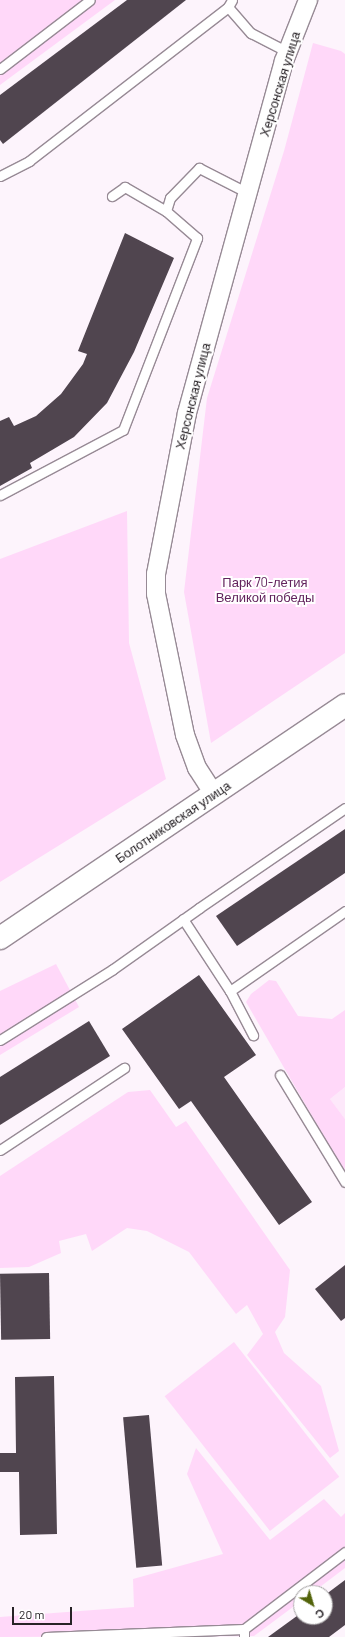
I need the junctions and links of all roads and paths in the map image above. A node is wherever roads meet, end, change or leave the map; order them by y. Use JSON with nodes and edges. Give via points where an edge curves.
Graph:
{"nodes":[{"id":1,"x":90,"y":0,"type":"edge"},
{"id":2,"x":308,"y":0,"type":"edge"},
{"id":3,"x":230,"y":4,"type":"edge"},
{"id":4,"x":288,"y":52,"type":"junction"},
{"id":5,"x":0,"y":69,"type":"edge"},
{"id":6,"x":0,"y":176,"type":"edge"},
{"id":7,"x":248,"y":193,"type":"junction"},
{"id":8,"x":112,"y":196,"type":"dead end"},
{"id":9,"x":166,"y":211,"type":"junction"},
{"id":10,"x":0,"y":495,"type":"edge"},
{"id":11,"x":345,"y":705,"type":"edge"},
{"id":12,"x":214,"y":794,"type":"junction"},
{"id":13,"x":345,"y":808,"type":"edge"},
{"id":14,"x":345,"y":911,"type":"edge"},
{"id":15,"x":183,"y":919,"type":"junction"},
{"id":16,"x":0,"y":938,"type":"edge"},
{"id":17,"x":230,"y":991,"type":"junction"},
{"id":18,"x":253,"y":1035,"type":"dead end"},
{"id":19,"x":0,"y":1040,"type":"edge"},
{"id":20,"x":124,"y":1068,"type":"dead end"},
{"id":21,"x":280,"y":1075,"type":"dead end"},
{"id":22,"x":0,"y":1150,"type":"edge"},
{"id":23,"x":345,"y":1182,"type":"edge"},
{"id":24,"x":345,"y":1552,"type":"edge"},
{"id":25,"x":244,"y":1633,"type":"edge"},
{"id":26,"x":46,"y":1637,"type":"edge"}],
"edges":[{"from":1,"to":5,"type":"lane"},
{"from":2,"to":4,"type":"street","name":"Херсонская улица"},
{"from":3,"to":4,"type":"lane","via":[[251,33]]},
{"from":3,"to":6,"type":"lane","via":[[29,161]]},
{"from":4,"to":7,"type":"street","name":"Херсонская улица"},
{"from":7,"to":9,"type":"lane","via":[[199,168],[170,198]]},
{"from":7,"to":12,"type":"street","name":"Херсонская улица","via":[[187,413],[156,574],[156,594],[185,735],[197,768]]},
{"from":8,"to":9,"type":"lane","via":[[124,187]]},
{"from":9,"to":10,"type":"lane","via":[[197,238],[123,430]]},
{"from":11,"to":12,"type":"street","name":"Болотниковская улица"},
{"from":12,"to":16,"type":"street","name":"Болотниковская улица"},
{"from":13,"to":15,"type":"lane"},
{"from":14,"to":17,"type":"lane"},
{"from":15,"to":17,"type":"lane"},
{"from":15,"to":19,"type":"lane","via":[[113,969]]},
{"from":17,"to":18,"type":"lane"},
{"from":20,"to":22,"type":"lane"},
{"from":21,"to":23,"type":"lane"},
{"from":24,"to":25,"type":"lane"},
{"from":25,"to":26,"type":"lane"}]}
